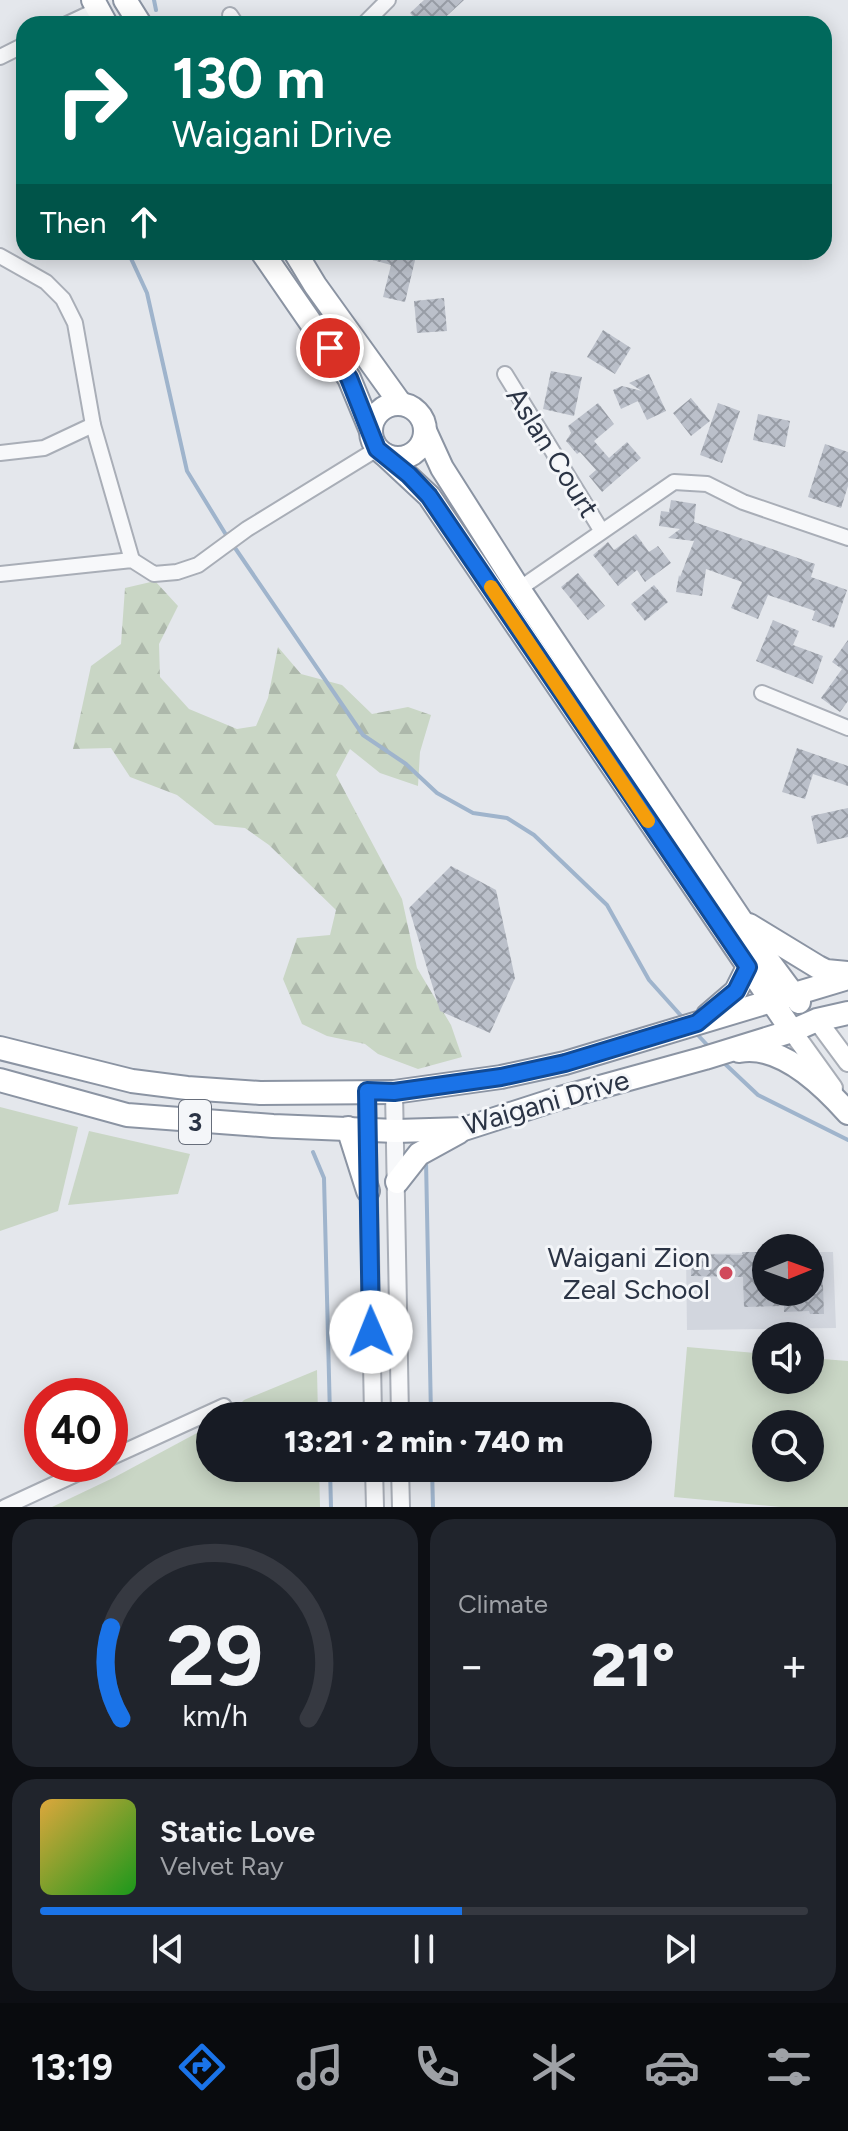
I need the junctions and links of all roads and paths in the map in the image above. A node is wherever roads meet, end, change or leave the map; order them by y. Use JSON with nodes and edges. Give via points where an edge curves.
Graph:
{"nodes":[{"id":1,"x":388,"y":0,"type":"edge"},
{"id":2,"x":372,"y":16,"type":"edge"},
{"id":3,"x":0,"y":256,"type":"edge"},
{"id":4,"x":268,"y":260,"type":"edge"},
{"id":5,"x":300,"y":260,"type":"edge"},
{"id":6,"x":505,"y":374,"type":"dead end"},
{"id":7,"x":400,"y":403,"type":"junction"},
{"id":8,"x":93,"y":425,"type":"junction"},
{"id":9,"x":426,"y":433,"type":"junction"},
{"id":10,"x":378,"y":445,"type":"junction"},
{"id":11,"x":0,"y":453,"type":"edge"},
{"id":12,"x":601,"y":530,"type":"junction"},
{"id":13,"x":848,"y":538,"type":"edge"},
{"id":14,"x":132,"y":560,"type":"junction"},
{"id":15,"x":0,"y":574,"type":"edge"},
{"id":16,"x":519,"y":589,"type":"junction"},
{"id":17,"x":762,"y":693,"type":"dead end"},
{"id":18,"x":848,"y":728,"type":"edge"},
{"id":19,"x":744,"y":922,"type":"junction"},
{"id":20,"x":748,"y":967,"type":"junction"},
{"id":21,"x":848,"y":976,"type":"edge"},
{"id":22,"x":781,"y":998,"type":"junction"},
{"id":23,"x":848,"y":1013,"type":"edge"},
{"id":24,"x":817,"y":1020,"type":"junction"},
{"id":25,"x":697,"y":1023,"type":"junction"},
{"id":26,"x":792,"y":1031,"type":"junction"},
{"id":27,"x":0,"y":1048,"type":"edge"},
{"id":28,"x":705,"y":1058,"type":"junction"},
{"id":29,"x":848,"y":1062,"type":"edge"},
{"id":30,"x":0,"y":1080,"type":"edge"},
{"id":31,"x":367,"y":1091,"type":"junction"},
{"id":32,"x":394,"y":1092,"type":"junction"},
{"id":33,"x":848,"y":1112,"type":"edge"},
{"id":34,"x":359,"y":1129,"type":"junction"},
{"id":35,"x":464,"y":1129,"type":"junction"},
{"id":36,"x":396,"y":1131,"type":"junction"},
{"id":37,"x":397,"y":1182,"type":"junction"},
{"id":38,"x":368,"y":1191,"type":"joint"},
{"id":39,"x":373,"y":1402,"type":"edge"},
{"id":40,"x":400,"y":1402,"type":"edge"},
{"id":41,"x":196,"y":1419,"type":"edge"},
{"id":42,"x":128,"y":1450,"type":"edge"},
{"id":43,"x":59,"y":1482,"type":"edge"},
{"id":44,"x":374,"y":1482,"type":"edge"},
{"id":45,"x":400,"y":1482,"type":"edge"},
{"id":46,"x":5,"y":1507,"type":"edge"},
{"id":47,"x":375,"y":1507,"type":"edge"},
{"id":48,"x":401,"y":1507,"type":"edge"}],
"edges":[{"from":1,"to":2,"type":"street"},
{"from":3,"to":8,"type":"street","via":[[46,282],[63,299],[75,323]]},
{"from":4,"to":10,"type":"highway","via":[[349,378]]},
{"from":5,"to":7,"type":"highway"},
{"from":6,"to":12,"type":"street","name":"Aslan Court"},
{"from":7,"to":9,"type":"highway","via":[[416,409]]},
{"from":7,"to":10,"type":"highway","via":[[376,414]]},
{"from":8,"to":11,"type":"street","via":[[44,448]]},
{"from":8,"to":14,"type":"street"},
{"from":9,"to":10,"type":"highway","via":[[411,455],[393,458]]},
{"from":9,"to":16,"type":"highway","via":[[442,468]]},
{"from":10,"to":14,"type":"street","via":[[198,565],[154,574]]},
{"from":10,"to":20,"type":"highway","via":[[429,496]]},
{"from":12,"to":13,"type":"street","via":[[674,482],[691,481]]},
{"from":12,"to":16,"type":"street"},
{"from":14,"to":15,"type":"street"},
{"from":16,"to":19,"type":"highway"},
{"from":17,"to":18,"type":"street"},
{"from":19,"to":21,"type":"highway","via":[[818,967]]},
{"from":19,"to":22,"type":"highway"},
{"from":20,"to":22,"type":"highway"},
{"from":20,"to":25,"type":"highway","via":[[736,991]]},
{"from":21,"to":22,"type":"highway","name":"Waigani Drive","number":"3"},
{"from":22,"to":24,"type":"highway"},
{"from":22,"to":25,"type":"highway","name":"Waigani Drive","number":"3"},
{"from":22,"to":26,"type":"highway"},
{"from":23,"to":24,"type":"highway","name":"Waigani Drive","number":"3"},
{"from":24,"to":26,"type":"highway","name":"Waigani Drive","number":"3"},
{"from":24,"to":29,"type":"main road"},
{"from":25,"to":32,"type":"highway","name":"Waigani Drive","number":"3","via":[[550,1067]]},
{"from":26,"to":28,"type":"highway","name":"Waigani Drive","number":"3"},
{"from":26,"to":33,"type":"main road"},
{"from":27,"to":31,"type":"highway","name":"Waigani Drive","number":"3","via":[[132,1081],[187,1088]]},
{"from":28,"to":33,"type":"highway","via":[[747,1049],[765,1051],[812,1076]]},
{"from":28,"to":35,"type":"highway","name":"Waigani Drive","number":"3"},
{"from":30,"to":34,"type":"highway","name":"Waigani Drive","number":"3","via":[[127,1115]]},
{"from":31,"to":32,"type":"highway","name":"Waigani Drive","number":"3"},
{"from":31,"to":34,"type":"street"},
{"from":32,"to":36,"type":"street"},
{"from":34,"to":36,"type":"highway","name":"Waigani Drive","number":"3"},
{"from":34,"to":38,"type":"highway"},
{"from":35,"to":36,"type":"highway","name":"Waigani Drive","number":"3"},
{"from":35,"to":37,"type":"highway","via":[[419,1154]]},
{"from":36,"to":37,"type":"street"},
{"from":37,"to":40,"type":"street"},
{"from":38,"to":39,"type":"street"},
{"from":41,"to":42,"type":"street"},
{"from":43,"to":46,"type":"street"},
{"from":44,"to":47,"type":"street"},
{"from":45,"to":48,"type":"street"}]}
